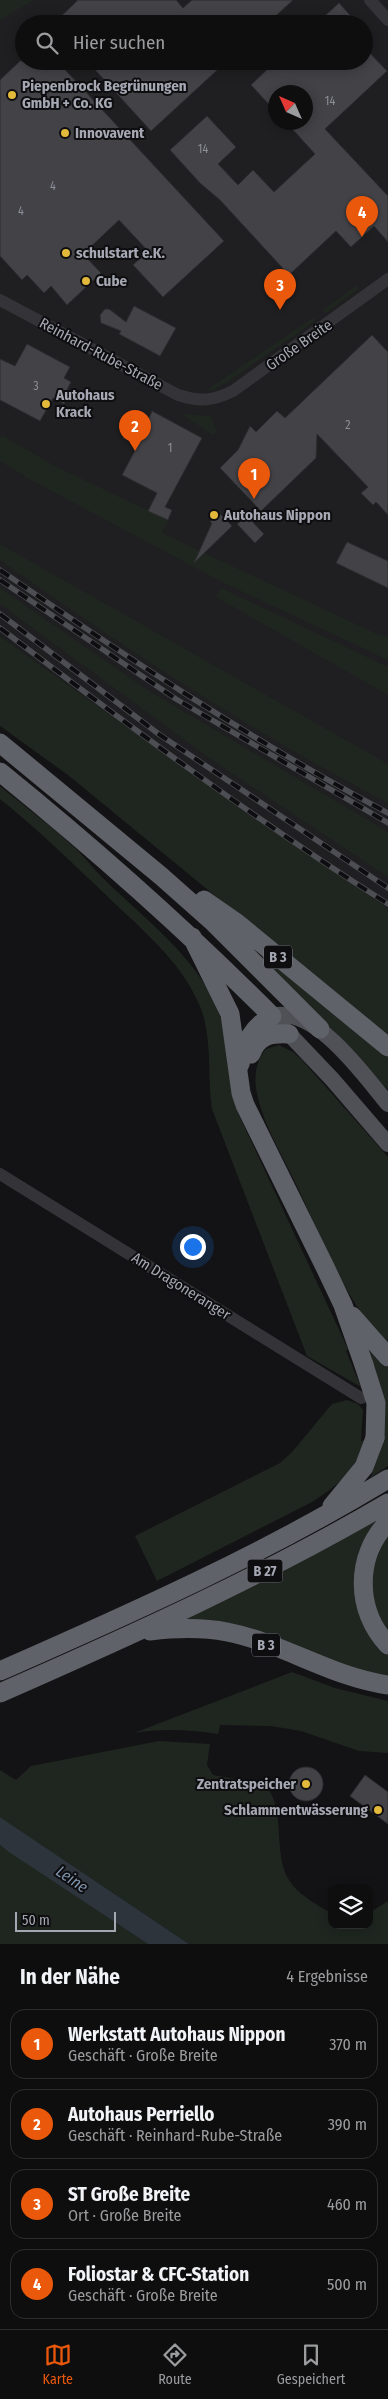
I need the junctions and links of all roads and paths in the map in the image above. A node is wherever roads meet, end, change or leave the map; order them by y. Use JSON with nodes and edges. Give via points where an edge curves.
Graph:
{"nodes":[{"id":1,"x":370,"y":0,"type":"edge"},
{"id":2,"x":388,"y":20,"type":"edge"},
{"id":3,"x":388,"y":279,"type":"edge"},
{"id":4,"x":0,"y":300,"type":"edge"},
{"id":5,"x":205,"y":401,"type":"joint"},
{"id":6,"x":0,"y":743,"type":"edge"},
{"id":7,"x":0,"y":772,"type":"edge"},
{"id":8,"x":162,"y":876,"type":"junction"},
{"id":9,"x":192,"y":938,"type":"junction"},
{"id":10,"x":272,"y":1016,"type":"junction"},
{"id":11,"x":320,"y":1028,"type":"junction"},
{"id":12,"x":289,"y":1034,"type":"junction"},
{"id":13,"x":388,"y":1047,"type":"edge"},
{"id":14,"x":238,"y":1070,"type":"junction"},
{"id":15,"x":388,"y":1104,"type":"edge"},
{"id":16,"x":256,"y":1126,"type":"junction"},
{"id":17,"x":388,"y":1144,"type":"edge"},
{"id":18,"x":0,"y":1174,"type":"edge"},
{"id":19,"x":343,"y":1305,"type":"junction"},
{"id":20,"x":388,"y":1357,"type":"edge"},
{"id":21,"x":362,"y":1398,"type":"dead end"},
{"id":22,"x":388,"y":1479,"type":"edge"},
{"id":23,"x":388,"y":1503,"type":"edge"},
{"id":24,"x":323,"y":1516,"type":"junction"},
{"id":25,"x":388,"y":1522,"type":"edge"},
{"id":26,"x":139,"y":1632,"type":"junction"},
{"id":27,"x":388,"y":1645,"type":"edge"},
{"id":28,"x":0,"y":1671,"type":"edge"},
{"id":29,"x":388,"y":1685,"type":"edge"},
{"id":30,"x":0,"y":1693,"type":"edge"}],
"edges":[{"from":1,"to":2,"type":"street"},
{"from":3,"to":5,"type":"street","name":"Große Breite","via":[[233,391]]},
{"from":4,"to":5,"type":"street","name":"Reinhard-Rube-Straße","via":[[178,395]]},
{"from":6,"to":8,"type":"highway","number":"B 3"},
{"from":7,"to":9,"type":"highway","via":[[84,840]]},
{"from":8,"to":11,"type":"highway","number":"B 3","via":[[214,922]]},
{"from":8,"to":13,"type":"highway","number":"B 3","via":[[237,923]]},
{"from":9,"to":10,"type":"highway"},
{"from":9,"to":14,"type":"highway","via":[[230,1014]]},
{"from":10,"to":11,"type":"main road","via":[[293,1015]]},
{"from":10,"to":12,"type":"main road"},
{"from":10,"to":14,"type":"highway","via":[[251,1034]]},
{"from":11,"to":15,"type":"main road","number":"B 3"},
{"from":12,"to":16,"type":"highway","via":[[263,1037],[252,1051],[248,1082]]},
{"from":12,"to":17,"type":"main road"},
{"from":14,"to":16,"type":"highway","via":[[243,1100]]},
{"from":16,"to":19,"type":"highway"},
{"from":18,"to":21,"type":"street","name":"Am Dragoneranger"},
{"from":19,"to":20,"type":"highway"},
{"from":19,"to":24,"type":"highway","bridge":true,"via":[[376,1403],[375,1438],[364,1467]]},
{"from":22,"to":24,"type":"highway"},
{"from":23,"to":26,"type":"highway","number":"B 27","via":[[270,1568]]},
{"from":24,"to":28,"type":"highway","number":"B 27","via":[[198,1581]]},
{"from":25,"to":27,"type":"highway","via":[[374,1540],[366,1560],[363,1587],[370,1618]]},
{"from":26,"to":29,"type":"highway","number":"B 3","via":[[202,1629],[228,1632],[333,1672]]},
{"from":26,"to":30,"type":"highway","number":"B 27"}]}
